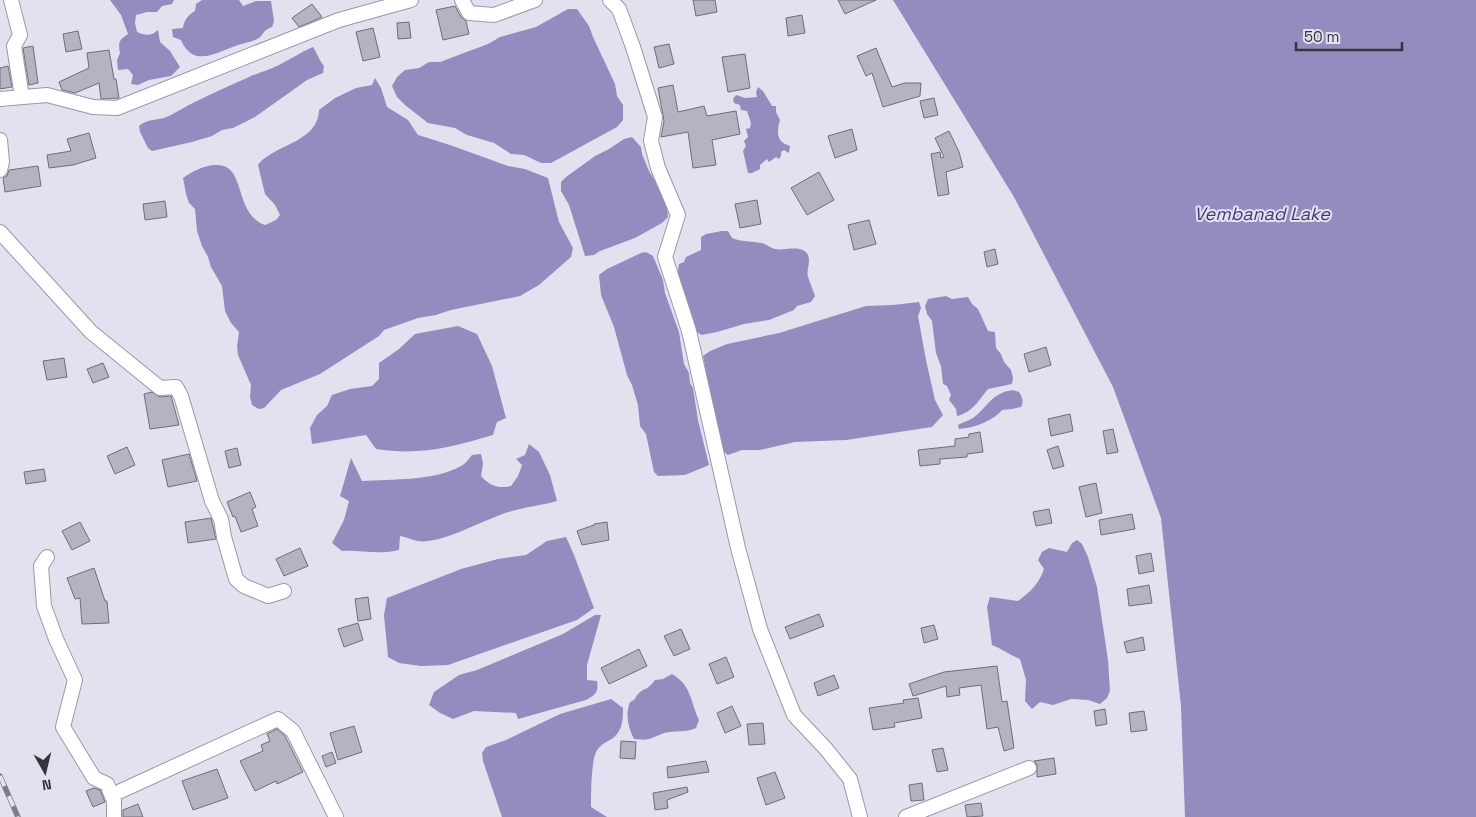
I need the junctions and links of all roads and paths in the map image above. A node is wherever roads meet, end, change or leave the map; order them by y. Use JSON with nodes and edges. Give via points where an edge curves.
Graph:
{"nodes":[{"id":1,"x":11,"y":0,"type":"edge"},
{"id":2,"x":411,"y":0,"type":"edge"},
{"id":3,"x":462,"y":0,"type":"edge"},
{"id":4,"x":535,"y":0,"type":"edge"},
{"id":5,"x":610,"y":0,"type":"edge"},
{"id":6,"x":22,"y":97,"type":"junction"},
{"id":7,"x":0,"y":99,"type":"edge"},
{"id":8,"x":0,"y":140,"type":"edge"},
{"id":9,"x":0,"y":170,"type":"edge"},
{"id":10,"x":0,"y":232,"type":"edge"},
{"id":11,"x":47,"y":557,"type":"dead end"},
{"id":12,"x":284,"y":590,"type":"dead end"},
{"id":13,"x":1029,"y":768,"type":"dead end"},
{"id":14,"x":112,"y":795,"type":"junction"},
{"id":15,"x":114,"y":817,"type":"edge"},
{"id":16,"x":336,"y":817,"type":"edge"},
{"id":17,"x":860,"y":817,"type":"edge"},
{"id":18,"x":906,"y":817,"type":"edge"}],
"edges":[{"from":1,"to":6,"type":"street","via":[[20,35],[14,46]]},
{"from":2,"to":6,"type":"street","via":[[339,20],[118,108],[93,107],[47,95]]},
{"from":3,"to":4,"type":"street","via":[[469,13],[494,15]]},
{"from":5,"to":17,"type":"street","via":[[619,9],[655,117],[651,141],[658,168],[678,215],[665,257],[689,331],[738,548],[760,629],[794,715],[850,779]]},
{"from":6,"to":7,"type":"street"},
{"from":8,"to":9,"type":"street"},
{"from":10,"to":12,"type":"street","via":[[91,332],[160,388],[176,388],[212,501],[221,519],[236,578],[244,586],[268,596]]},
{"from":11,"to":14,"type":"street","via":[[41,566],[44,606],[74,680],[63,727],[94,778],[107,784]]},
{"from":13,"to":18,"type":"street"},
{"from":14,"to":15,"type":"street"},
{"from":14,"to":16,"type":"street","via":[[278,719],[293,731]]}]}
